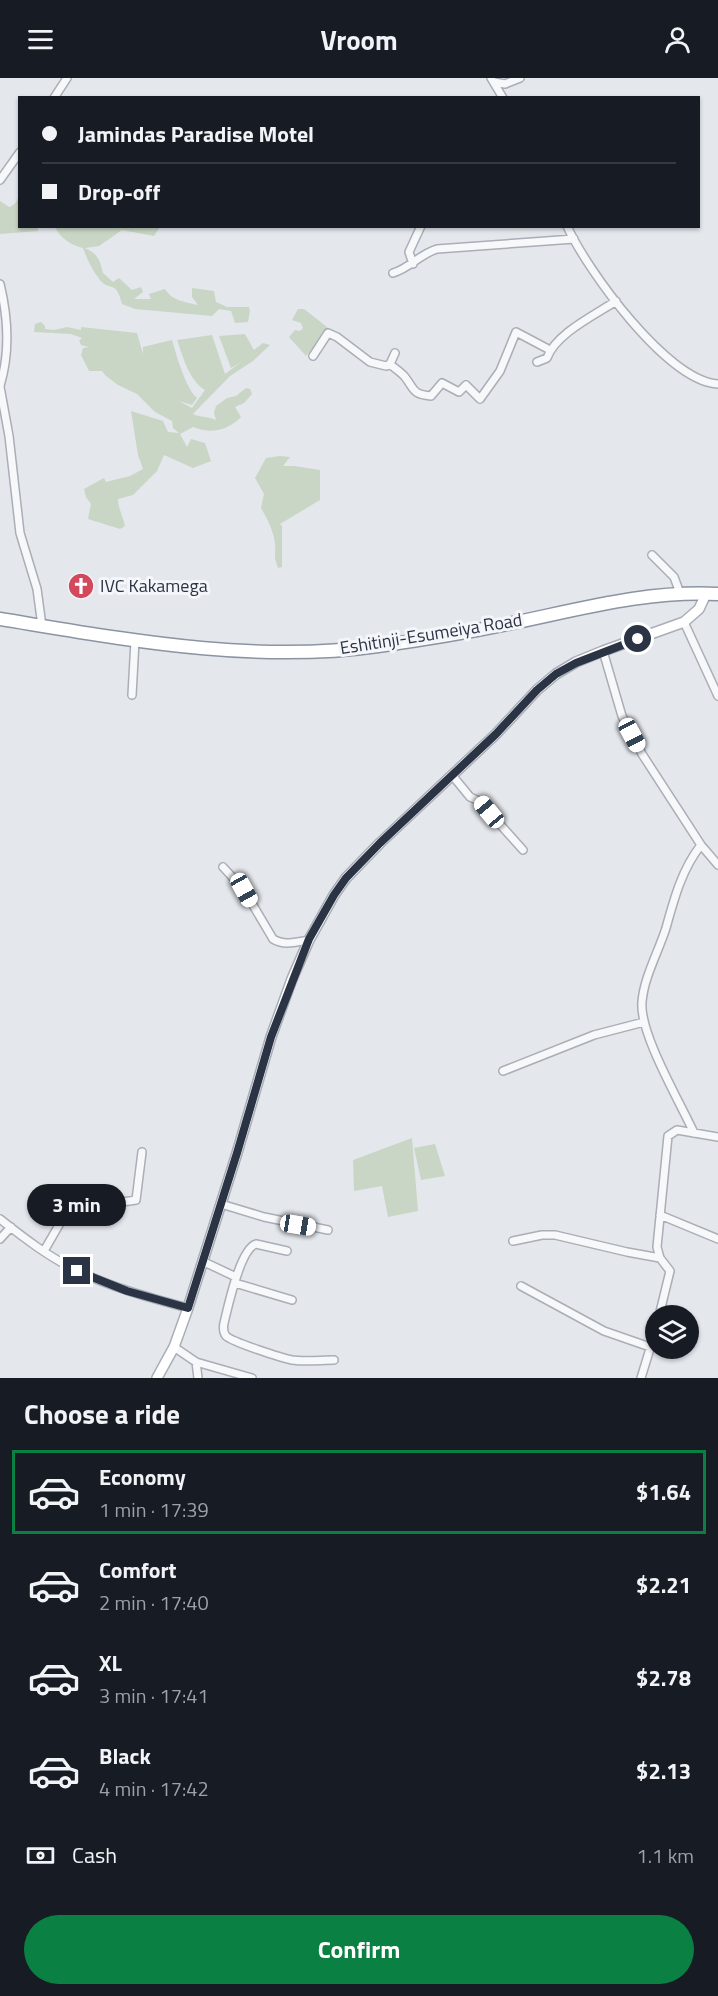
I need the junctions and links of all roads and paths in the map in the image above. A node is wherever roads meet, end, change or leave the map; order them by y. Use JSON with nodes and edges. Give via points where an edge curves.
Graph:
{"nodes":[{"id":1,"x":67,"y":78,"type":"edge"},
{"id":2,"x":520,"y":78,"type":"edge"},
{"id":3,"x":493,"y":80,"type":"edge"},
{"id":4,"x":55,"y":96,"type":"edge"},
{"id":5,"x":502,"y":96,"type":"edge"},
{"id":6,"x":18,"y":155,"type":"edge"},
{"id":7,"x":0,"y":180,"type":"edge"},
{"id":8,"x":420,"y":228,"type":"edge"},
{"id":9,"x":568,"y":228,"type":"edge"},
{"id":10,"x":574,"y":239,"type":"junction"},
{"id":11,"x":413,"y":264,"type":"junction"},
{"id":12,"x":393,"y":273,"type":"dead end"},
{"id":13,"x":0,"y":284,"type":"edge"},
{"id":14,"x":616,"y":301,"type":"junction"},
{"id":15,"x":550,"y":350,"type":"junction"},
{"id":16,"x":395,"y":353,"type":"dead end"},
{"id":17,"x":314,"y":356,"type":"dead end"},
{"id":18,"x":537,"y":362,"type":"dead end"},
{"id":19,"x":390,"y":364,"type":"junction"},
{"id":20,"x":718,"y":384,"type":"edge"},
{"id":21,"x":0,"y":386,"type":"edge"},
{"id":22,"x":652,"y":555,"type":"dead end"},
{"id":23,"x":680,"y":593,"type":"junction"},
{"id":24,"x":712,"y":594,"type":"edge"},
{"id":25,"x":0,"y":619,"type":"edge"},
{"id":26,"x":684,"y":622,"type":"junction"},
{"id":27,"x":42,"y":626,"type":"junction"},
{"id":28,"x":135,"y":641,"type":"junction"},
{"id":29,"x":603,"y":651,"type":"junction"},
{"id":30,"x":132,"y":695,"type":"dead end"},
{"id":31,"x":718,"y":696,"type":"edge"},
{"id":32,"x":452,"y":775,"type":"junction"},
{"id":33,"x":701,"y":845,"type":"junction"},
{"id":34,"x":524,"y":850,"type":"dead end"},
{"id":35,"x":718,"y":865,"type":"edge"},
{"id":36,"x":223,"y":867,"type":"dead end"},
{"id":37,"x":309,"y":939,"type":"junction"},
{"id":38,"x":644,"y":1023,"type":"junction"},
{"id":39,"x":503,"y":1071,"type":"dead end"},
{"id":40,"x":694,"y":1133,"type":"junction"},
{"id":41,"x":718,"y":1137,"type":"edge"},
{"id":42,"x":142,"y":1152,"type":"dead end"},
{"id":43,"x":221,"y":1204,"type":"junction"},
{"id":44,"x":660,"y":1215,"type":"junction"},
{"id":45,"x":0,"y":1219,"type":"edge"},
{"id":46,"x":11,"y":1227,"type":"junction"},
{"id":47,"x":328,"y":1230,"type":"dead end"},
{"id":48,"x":0,"y":1239,"type":"edge"},
{"id":49,"x":718,"y":1239,"type":"edge"},
{"id":50,"x":513,"y":1241,"type":"dead end"},
{"id":51,"x":44,"y":1251,"type":"junction"},
{"id":52,"x":287,"y":1251,"type":"dead end"},
{"id":53,"x":660,"y":1258,"type":"junction"},
{"id":54,"x":202,"y":1261,"type":"junction"},
{"id":55,"x":235,"y":1280,"type":"junction"},
{"id":56,"x":521,"y":1286,"type":"dead end"},
{"id":57,"x":292,"y":1300,"type":"dead end"},
{"id":58,"x":662,"y":1305,"type":"edge"},
{"id":59,"x":188,"y":1308,"type":"junction"},
{"id":60,"x":645,"y":1345,"type":"edge"},
{"id":61,"x":174,"y":1347,"type":"junction"},
{"id":62,"x":647,"y":1359,"type":"edge"},
{"id":63,"x":334,"y":1360,"type":"dead end"},
{"id":64,"x":196,"y":1362,"type":"junction"},
{"id":65,"x":157,"y":1378,"type":"edge"},
{"id":66,"x":198,"y":1378,"type":"edge"},
{"id":67,"x":252,"y":1378,"type":"edge"},
{"id":68,"x":641,"y":1378,"type":"edge"}],
"edges":[{"from":1,"to":4,"type":"street"},
{"from":2,"to":3,"type":"street","via":[[505,84]]},
{"from":3,"to":5,"type":"street"},
{"from":6,"to":7,"type":"street"},
{"from":8,"to":11,"type":"street","via":[[409,252]]},
{"from":9,"to":10,"type":"street"},
{"from":10,"to":11,"type":"street","via":[[437,249],[426,252]]},
{"from":10,"to":14,"type":"street"},
{"from":11,"to":12,"type":"street"},
{"from":13,"to":21,"type":"street","via":[[6,308],[6,365]]},
{"from":14,"to":15,"type":"street","via":[[565,335]]},
{"from":14,"to":20,"type":"street","via":[[663,354],[690,375]]},
{"from":15,"to":18,"type":"street","via":[[547,358]]},
{"from":15,"to":19,"type":"street","via":[[516,332],[500,370],[480,399],[466,385],[459,392],[442,382],[431,396],[420,395]]},
{"from":16,"to":19,"type":"street"},
{"from":17,"to":19,"type":"street","via":[[328,333],[338,336],[370,362]]},
{"from":21,"to":27,"type":"street","via":[[20,534],[37,589]]},
{"from":22,"to":23,"type":"street","via":[[674,577]]},
{"from":23,"to":24,"type":"highway","name":"Eshitinji-Esumeiya Road"},
{"from":23,"to":28,"type":"highway","name":"Eshitinji-Esumeiya Road","via":[[342,650],[201,649]]},
{"from":24,"to":26,"type":"street"},
{"from":25,"to":27,"type":"highway","name":"Eshitinji-Esumeiya Road"},
{"from":26,"to":29,"type":"street"},
{"from":26,"to":31,"type":"street"},
{"from":27,"to":28,"type":"highway","name":"Eshitinji-Esumeiya Road"},
{"from":28,"to":30,"type":"street"},
{"from":29,"to":32,"type":"street","via":[[556,674]]},
{"from":29,"to":33,"type":"street","via":[[622,716]]},
{"from":32,"to":34,"type":"street"},
{"from":32,"to":37,"type":"street","via":[[346,878]]},
{"from":33,"to":35,"type":"street"},
{"from":33,"to":38,"type":"street","via":[[689,860],[646,982],[642,1002]]},
{"from":36,"to":37,"type":"street","via":[[244,890],[273,939],[287,943]]},
{"from":37,"to":43,"type":"street","via":[[271,1037]]},
{"from":38,"to":39,"type":"street","via":[[594,1035]]},
{"from":38,"to":40,"type":"street"},
{"from":40,"to":41,"type":"street"},
{"from":40,"to":44,"type":"street","via":[[677,1130],[668,1136]]},
{"from":42,"to":51,"type":"street","via":[[136,1200],[71,1204]]},
{"from":43,"to":47,"type":"street"},
{"from":43,"to":54,"type":"street"},
{"from":44,"to":49,"type":"street"},
{"from":44,"to":53,"type":"street"},
{"from":45,"to":46,"type":"street"},
{"from":46,"to":48,"type":"street"},
{"from":46,"to":51,"type":"street"},
{"from":50,"to":53,"type":"street","via":[[555,1234]]},
{"from":51,"to":59,"type":"street","via":[[77,1271],[127,1291]]},
{"from":52,"to":55,"type":"street","via":[[252,1245]]},
{"from":53,"to":58,"type":"street","via":[[670,1271]]},
{"from":54,"to":55,"type":"street"},
{"from":54,"to":59,"type":"street"},
{"from":55,"to":57,"type":"street"},
{"from":55,"to":63,"type":"street","via":[[224,1323],[225,1335],[294,1360]]},
{"from":56,"to":60,"type":"street","via":[[604,1331]]},
{"from":59,"to":61,"type":"street"},
{"from":61,"to":64,"type":"street"},
{"from":61,"to":65,"type":"street"},
{"from":62,"to":68,"type":"street"},
{"from":64,"to":66,"type":"street"},
{"from":64,"to":67,"type":"street"}]}
